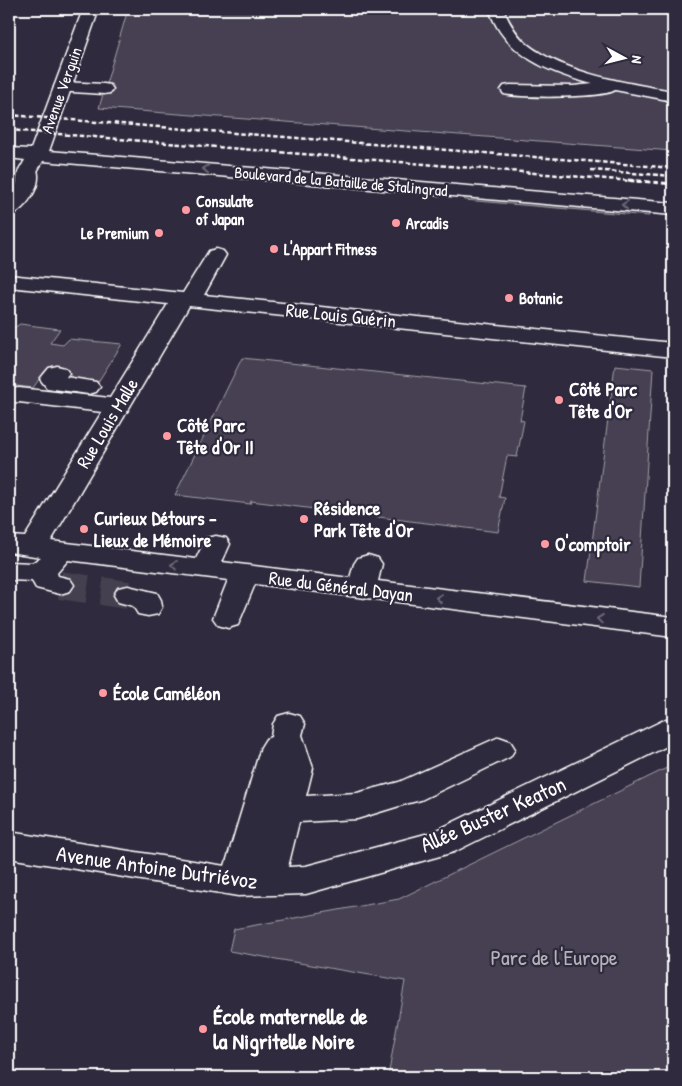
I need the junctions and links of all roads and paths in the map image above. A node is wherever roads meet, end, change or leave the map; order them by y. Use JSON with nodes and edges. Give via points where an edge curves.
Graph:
{"nodes":[{"id":1,"x":91,"y":9,"type":"edge"},
{"id":2,"x":496,"y":9,"type":"edge"},
{"id":3,"x":619,"y":85,"type":"junction"},
{"id":4,"x":62,"y":87,"type":"junction"},
{"id":5,"x":104,"y":89,"type":"dead end"},
{"id":6,"x":510,"y":90,"type":"dead end"},
{"id":7,"x":673,"y":96,"type":"edge"},
{"id":8,"x":9,"y":153,"type":"edge"},
{"id":9,"x":25,"y":164,"type":"edge"},
{"id":10,"x":9,"y":181,"type":"edge"},
{"id":11,"x":673,"y":209,"type":"edge"},
{"id":12,"x":9,"y":210,"type":"edge"},
{"id":13,"x":673,"y":223,"type":"edge"},
{"id":14,"x":221,"y":256,"type":"dead end"},
{"id":15,"x":9,"y":281,"type":"edge"},
{"id":16,"x":192,"y":300,"type":"junction"},
{"id":17,"x":673,"y":350,"type":"edge"},
{"id":18,"x":56,"y":373,"type":"dead end"},
{"id":19,"x":9,"y":396,"type":"edge"},
{"id":20,"x":122,"y":399,"type":"junction"},
{"id":21,"x":41,"y":560,"type":"edge"},
{"id":22,"x":9,"y":571,"type":"edge"},
{"id":23,"x":245,"y":574,"type":"junction"},
{"id":24,"x":228,"y":618,"type":"dead end"},
{"id":25,"x":673,"y":627,"type":"edge"},
{"id":26,"x":673,"y":729,"type":"edge"},
{"id":27,"x":498,"y":749,"type":"dead end"},
{"id":28,"x":286,"y":810,"type":"junction"},
{"id":29,"x":9,"y":845,"type":"edge"},
{"id":30,"x":306,"y":880,"type":"joint"},
{"id":31,"x":252,"y":882,"type":"junction"}],
"edges":[{"from":1,"to":4,"type":"street","name":"Avenue Verguin"},
{"from":2,"to":3,"type":"street","via":[[521,46],[543,61]]},
{"from":3,"to":6,"type":"street","via":[[573,91]]},
{"from":3,"to":7,"type":"street"},
{"from":4,"to":5,"type":"street"},
{"from":4,"to":9,"type":"street","name":"Avenue Verguin"},
{"from":8,"to":9,"type":"street","name":"Boulevard de la Bataille de Stalingrad"},
{"from":9,"to":10,"type":"street"},
{"from":11,"to":9,"type":"street","name":"Boulevard de la Bataille de Stalingrad","one_way":true},
{"from":9,"to":12,"type":"street","name":"Avenue Verguin","via":[[26,190]]},
{"from":9,"to":13,"type":"street","name":"Boulevard de la Bataille de Stalingrad"},
{"from":14,"to":16,"type":"street","name":"Rue Louis Malle"},
{"from":15,"to":16,"type":"street","name":"Rue Louis Guérin"},
{"from":16,"to":17,"type":"street","name":"Rue Louis Guérin"},
{"from":16,"to":20,"type":"street","name":"Rue Louis Malle"},
{"from":18,"to":20,"type":"street","via":[[52,379],[56,383]]},
{"from":19,"to":20,"type":"street"},
{"from":20,"to":21,"type":"street","name":"Rue Louis Malle"},
{"from":21,"to":22,"type":"street","name":"Rue du Général Dayan","via":[[29,573]]},
{"from":23,"to":21,"type":"street","name":"Rue du Général Dayan","one_way":true,"via":[[210,556]]},
{"from":23,"to":24,"type":"street"},
{"from":25,"to":23,"type":"street","name":"Rue du Général Dayan","one_way":true,"via":[[365,576]]},
{"from":26,"to":30,"type":"street","name":"Allée Buster Keaton","via":[[442,843]]},
{"from":27,"to":28,"type":"street","via":[[409,790],[357,806]]},
{"from":28,"to":31,"type":"street"},
{"from":28,"to":31,"type":"street","via":[[297,768],[286,735],[283,736]]},
{"from":29,"to":31,"type":"street","name":"Avenue Antoine Dutriévoz"},
{"from":30,"to":31,"type":"street","name":"Avenue Antoine Dutriévoz"}]}
